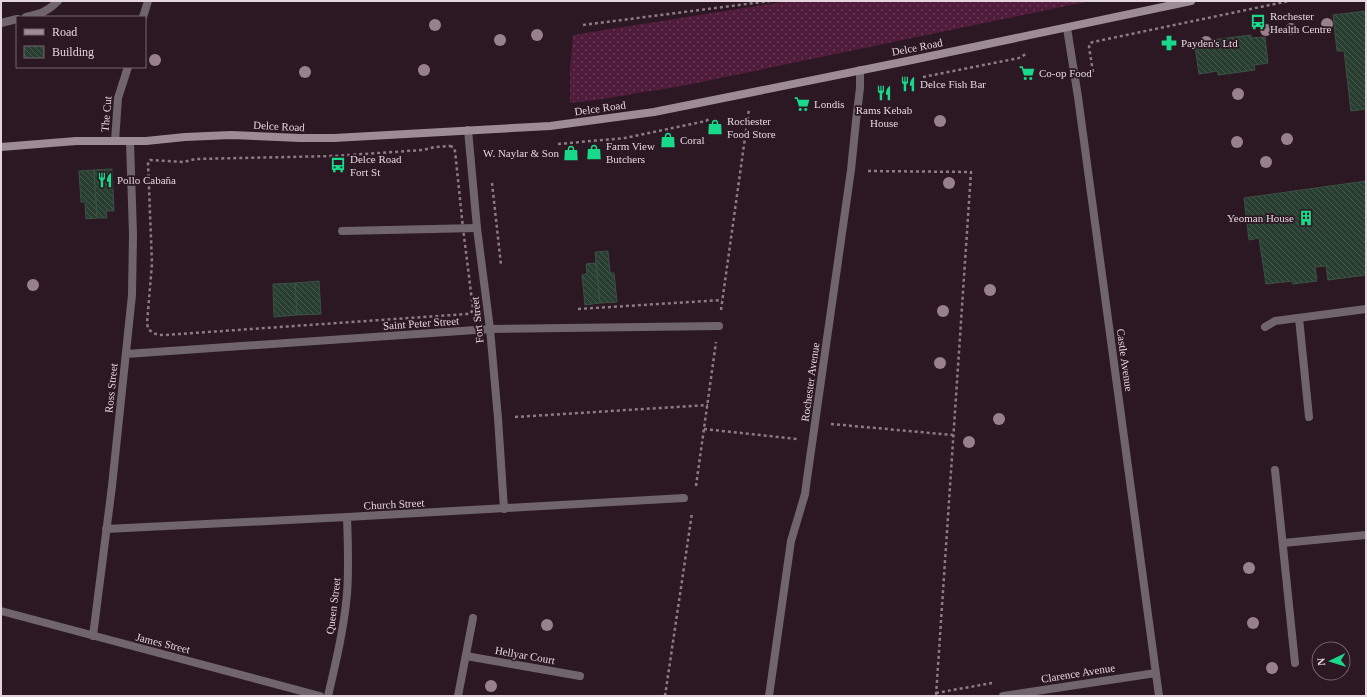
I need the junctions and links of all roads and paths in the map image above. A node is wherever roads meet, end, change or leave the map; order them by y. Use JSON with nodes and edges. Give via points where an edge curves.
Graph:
{"nodes":[{"id":1,"x":58,"y":1,"type":"edge"},
{"id":2,"x":148,"y":1,"type":"edge"},
{"id":3,"x":770,"y":1,"type":"edge"},
{"id":4,"x":1191,"y":1,"type":"edge"},
{"id":5,"x":1290,"y":1,"type":"edge"},
{"id":6,"x":30,"y":16,"type":"edge"},
{"id":7,"x":143,"y":16,"type":"edge"},
{"id":8,"x":16,"y":19,"type":"edge"},
{"id":9,"x":1,"y":23,"type":"edge"},
{"id":10,"x":584,"y":25,"type":"dead end"},
{"id":11,"x":1067,"y":28,"type":"junction"},
{"id":12,"x":1030,"y":50,"type":"dead end"},
{"id":13,"x":128,"y":68,"type":"edge"},
{"id":14,"x":860,"y":70,"type":"junction"},
{"id":15,"x":1093,"y":76,"type":"dead end"},
{"id":16,"x":916,"y":78,"type":"dead end"},
{"id":17,"x":743,"y":108,"type":"dead end"},
{"id":18,"x":713,"y":115,"type":"dead end"},
{"id":19,"x":468,"y":130,"type":"junction"},
{"id":20,"x":115,"y":141,"type":"junction"},
{"id":21,"x":130,"y":142,"type":"junction"},
{"id":22,"x":552,"y":144,"type":"dead end"},
{"id":23,"x":1,"y":146,"type":"edge"},
{"id":24,"x":851,"y":170,"type":"junction"},
{"id":25,"x":491,"y":180,"type":"dead end"},
{"id":26,"x":463,"y":228,"type":"junction"},
{"id":27,"x":477,"y":228,"type":"junction"},
{"id":28,"x":342,"y":231,"type":"dead end"},
{"id":29,"x":501,"y":272,"type":"dead end"},
{"id":30,"x":722,"y":300,"type":"junction"},
{"id":31,"x":1366,"y":309,"type":"edge"},
{"id":32,"x":574,"y":310,"type":"dead end"},
{"id":33,"x":1299,"y":318,"type":"junction"},
{"id":34,"x":719,"y":326,"type":"junction"},
{"id":35,"x":1265,"y":327,"type":"dead end"},
{"id":36,"x":490,"y":329,"type":"junction"},
{"id":37,"x":126,"y":354,"type":"junction"},
{"id":38,"x":708,"y":405,"type":"junction"},
{"id":39,"x":1309,"y":417,"type":"dead end"},
{"id":40,"x":498,"y":418,"type":"junction"},
{"id":41,"x":815,"y":422,"type":"junction"},
{"id":42,"x":704,"y":429,"type":"junction"},
{"id":43,"x":797,"y":432,"type":"dead end"},
{"id":44,"x":953,"y":435,"type":"junction"},
{"id":45,"x":796,"y":439,"type":"junction"},
{"id":46,"x":813,"y":441,"type":"junction"},
{"id":47,"x":1275,"y":470,"type":"dead end"},
{"id":48,"x":696,"y":488,"type":"dead end"},
{"id":49,"x":684,"y":498,"type":"dead end"},
{"id":50,"x":504,"y":509,"type":"junction"},
{"id":51,"x":693,"y":511,"type":"dead end"},
{"id":52,"x":347,"y":517,"type":"junction"},
{"id":53,"x":106,"y":529,"type":"junction"},
{"id":54,"x":1366,"y":535,"type":"edge"},
{"id":55,"x":1283,"y":543,"type":"junction"},
{"id":56,"x":1,"y":611,"type":"edge"},
{"id":57,"x":473,"y":618,"type":"dead end"},
{"id":58,"x":93,"y":636,"type":"junction"},
{"id":59,"x":466,"y":656,"type":"junction"},
{"id":60,"x":1295,"y":663,"type":"dead end"},
{"id":61,"x":1156,"y":673,"type":"junction"},
{"id":62,"x":580,"y":676,"type":"dead end"},
{"id":63,"x":996,"y":683,"type":"dead end"},
{"id":64,"x":936,"y":695,"type":"edge"},
{"id":65,"x":320,"y":696,"type":"edge"},
{"id":66,"x":328,"y":696,"type":"edge"},
{"id":67,"x":458,"y":696,"type":"edge"},
{"id":68,"x":665,"y":696,"type":"edge"},
{"id":69,"x":769,"y":696,"type":"edge"},
{"id":70,"x":1003,"y":696,"type":"edge"},
{"id":71,"x":1158,"y":696,"type":"edge"}],
"edges":[{"from":1,"to":6,"type":"street","via":[[50,10]]},
{"from":2,"to":7,"type":"street"},
{"from":3,"to":10,"type":"path"},
{"from":4,"to":11,"type":"street","name":"Delce Road"},
{"from":5,"to":15,"type":"path","via":[[1092,42],[1090,47]]},
{"from":8,"to":9,"type":"street"},
{"from":11,"to":14,"type":"street","name":"Delce Road"},
{"from":11,"to":61,"type":"street","name":"Castle Avenue"},
{"from":12,"to":16,"type":"path","via":[[1020,58]]},
{"from":13,"to":20,"type":"street","name":"The Cut","via":[[118,98]]},
{"from":14,"to":19,"type":"street","name":"Delce Road","via":[[654,112],[564,124]]},
{"from":14,"to":24,"type":"street","name":"Rochester Avenue"},
{"from":17,"to":30,"type":"path","via":[[750,107]]},
{"from":18,"to":22,"type":"path","via":[[706,121],[625,138]]},
{"from":19,"to":21,"type":"street","name":"Delce Road","via":[[315,138],[212,135]]},
{"from":19,"to":27,"type":"street","name":"Fort Street"},
{"from":20,"to":21,"type":"street","name":"Delce Road"},
{"from":20,"to":23,"type":"street","name":"Delce Road"},
{"from":21,"to":37,"type":"street","name":"Ross Street","via":[[132,295]]},
{"from":24,"to":41,"type":"street","name":"Rochester Avenue"},
{"from":24,"to":44,"type":"path","via":[[971,172]]},
{"from":25,"to":29,"type":"path"},
{"from":26,"to":26,"type":"path","via":[[455,151],[450,146],[334,156],[195,159],[184,162],[151,159],[148,162],[152,264],[148,328],[154,333],[165,335],[469,314],[473,309]]},
{"from":26,"to":27,"type":"street"},
{"from":26,"to":28,"type":"street"},
{"from":27,"to":36,"type":"street","name":"Fort Street"},
{"from":30,"to":32,"type":"path"},
{"from":30,"to":34,"type":"path"},
{"from":31,"to":33,"type":"street"},
{"from":33,"to":35,"type":"street","via":[[1275,321]]},
{"from":33,"to":39,"type":"street"},
{"from":34,"to":36,"type":"street","name":"Saint Peter Street"},
{"from":34,"to":38,"type":"path"},
{"from":36,"to":37,"type":"street","name":"Saint Peter Street"},
{"from":36,"to":40,"type":"street","name":"Fort Street"},
{"from":37,"to":53,"type":"street","name":"Ross Street"},
{"from":38,"to":40,"type":"path"},
{"from":38,"to":42,"type":"path"},
{"from":40,"to":50,"type":"street","name":"Fort Street"},
{"from":41,"to":44,"type":"path"},
{"from":41,"to":46,"type":"street","name":"Rochester Avenue"},
{"from":42,"to":45,"type":"path"},
{"from":42,"to":48,"type":"path"},
{"from":43,"to":45,"type":"path"},
{"from":44,"to":64,"type":"path"},
{"from":45,"to":46,"type":"path"},
{"from":46,"to":69,"type":"street","name":"Rochester Avenue","via":[[805,494],[791,541]]},
{"from":47,"to":55,"type":"street"},
{"from":49,"to":50,"type":"street","name":"Church Street"},
{"from":50,"to":52,"type":"street","name":"Church Street"},
{"from":51,"to":68,"type":"path"},
{"from":52,"to":53,"type":"street","name":"Church Street"},
{"from":52,"to":66,"type":"street","name":"Queen Street","via":[[347,594]]},
{"from":53,"to":58,"type":"street","name":"Ross Street"},
{"from":54,"to":55,"type":"street"},
{"from":55,"to":60,"type":"street"},
{"from":56,"to":58,"type":"street","name":"James Street"},
{"from":57,"to":59,"type":"street"},
{"from":58,"to":65,"type":"street","name":"James Street"},
{"from":59,"to":62,"type":"street","name":"Hellyar Court"},
{"from":59,"to":67,"type":"street"},
{"from":61,"to":70,"type":"street","name":"Clarence Avenue"},
{"from":61,"to":71,"type":"street","name":"Castle Avenue"},
{"from":63,"to":64,"type":"path"}]}
